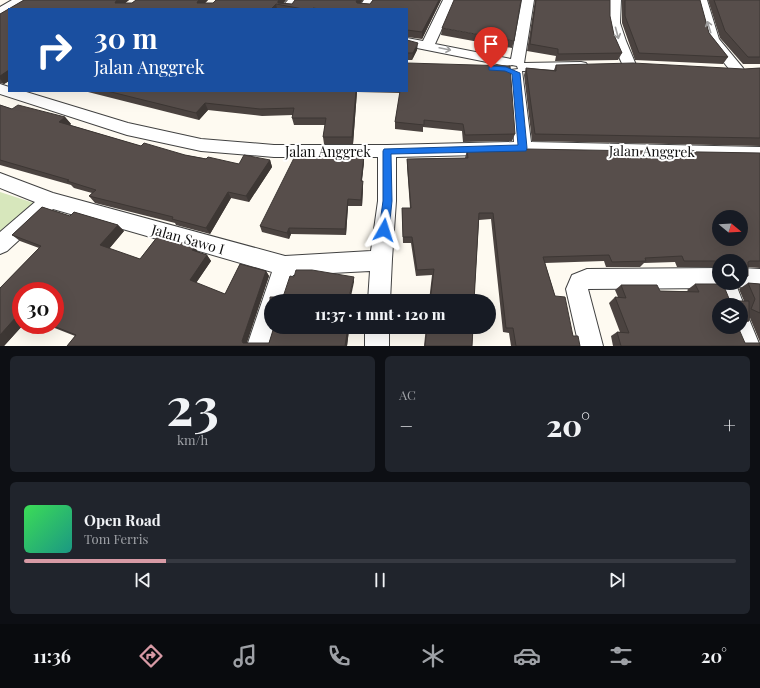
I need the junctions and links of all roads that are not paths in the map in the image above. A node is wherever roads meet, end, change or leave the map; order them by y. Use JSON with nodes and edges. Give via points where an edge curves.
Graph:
{"nodes":[{"id":1,"x":23,"y":0,"type":"edge"},
{"id":2,"x":294,"y":0,"type":"edge"},
{"id":3,"x":449,"y":0,"type":"edge"},
{"id":4,"x":528,"y":0,"type":"edge"},
{"id":5,"x":615,"y":0,"type":"edge"},
{"id":6,"x":701,"y":0,"type":"edge"},
{"id":7,"x":9,"y":8,"type":"edge"},
{"id":8,"x":287,"y":8,"type":"edge"},
{"id":9,"x":408,"y":42,"type":"edge"},
{"id":10,"x":428,"y":45,"type":"junction"},
{"id":11,"x":614,"y":65,"type":"edge"},
{"id":12,"x":629,"y":65,"type":"junction"},
{"id":13,"x":514,"y":66,"type":"junction"},
{"id":14,"x":591,"y":66,"type":"edge"},
{"id":15,"x":645,"y":66,"type":"edge"},
{"id":16,"x":460,"y":67,"type":"edge"},
{"id":17,"x":722,"y":70,"type":"edge"},
{"id":18,"x":753,"y":70,"type":"edge"},
{"id":19,"x":738,"y":71,"type":"junction"},
{"id":20,"x":4,"y":92,"type":"edge"},
{"id":21,"x":523,"y":148,"type":"junction"},
{"id":22,"x":387,"y":151,"type":"junction"},
{"id":23,"x":760,"y":153,"type":"edge"},
{"id":24,"x":0,"y":180,"type":"edge"},
{"id":25,"x":50,"y":200,"type":"junction"},
{"id":26,"x":0,"y":246,"type":"edge"},
{"id":27,"x":381,"y":259,"type":"junction"},
{"id":28,"x":285,"y":266,"type":"junction"},
{"id":29,"x":712,"y":278,"type":"edge"},
{"id":30,"x":748,"y":278,"type":"edge"},
{"id":31,"x":760,"y":279,"type":"edge"},
{"id":32,"x":276,"y":294,"type":"edge"},
{"id":33,"x":379,"y":294,"type":"edge"},
{"id":34,"x":264,"y":331,"type":"edge"},
{"id":35,"x":377,"y":334,"type":"edge"},
{"id":36,"x":744,"y":334,"type":"edge"},
{"id":37,"x":259,"y":346,"type":"edge"},
{"id":38,"x":377,"y":346,"type":"edge"},
{"id":39,"x":591,"y":346,"type":"edge"},
{"id":40,"x":748,"y":346,"type":"edge"}],
"edges":[{"from":1,"to":7,"type":"street"},
{"from":2,"to":8,"type":"street"},
{"from":3,"to":10,"type":"street"},
{"from":4,"to":13,"type":"street"},
{"from":5,"to":12,"type":"street","one_way":true,"via":[[614,22]]},
{"from":19,"to":6,"type":"street","one_way":true,"via":[[713,40]]},
{"from":9,"to":10,"type":"street"},
{"from":10,"to":13,"type":"street","one_way":true},
{"from":11,"to":12,"type":"street"},
{"from":12,"to":15,"type":"street"},
{"from":13,"to":14,"type":"street"},
{"from":13,"to":16,"type":"street"},
{"from":13,"to":21,"type":"street"},
{"from":17,"to":19,"type":"street"},
{"from":18,"to":19,"type":"street"},
{"from":20,"to":22,"type":"street","name":"Jalan Anggrek","via":[[127,129],[202,145],[274,151]]},
{"from":21,"to":22,"type":"street","name":"Jalan Anggrek"},
{"from":21,"to":23,"type":"street","name":"Jalan Anggrek"},
{"from":22,"to":27,"type":"street","via":[[387,201]]},
{"from":24,"to":25,"type":"street","name":"Jalan Sawo I"},
{"from":25,"to":26,"type":"street"},
{"from":25,"to":28,"type":"street","name":"Jalan Sawo I"},
{"from":27,"to":28,"type":"street","name":"Jalan Sawo I"},
{"from":27,"to":33,"type":"street"},
{"from":28,"to":32,"type":"street"},
{"from":29,"to":39,"type":"street","via":[[587,278],[580,282],[577,289]]},
{"from":30,"to":31,"type":"street"},
{"from":34,"to":37,"type":"street"},
{"from":35,"to":38,"type":"street"},
{"from":36,"to":40,"type":"street"}]}
